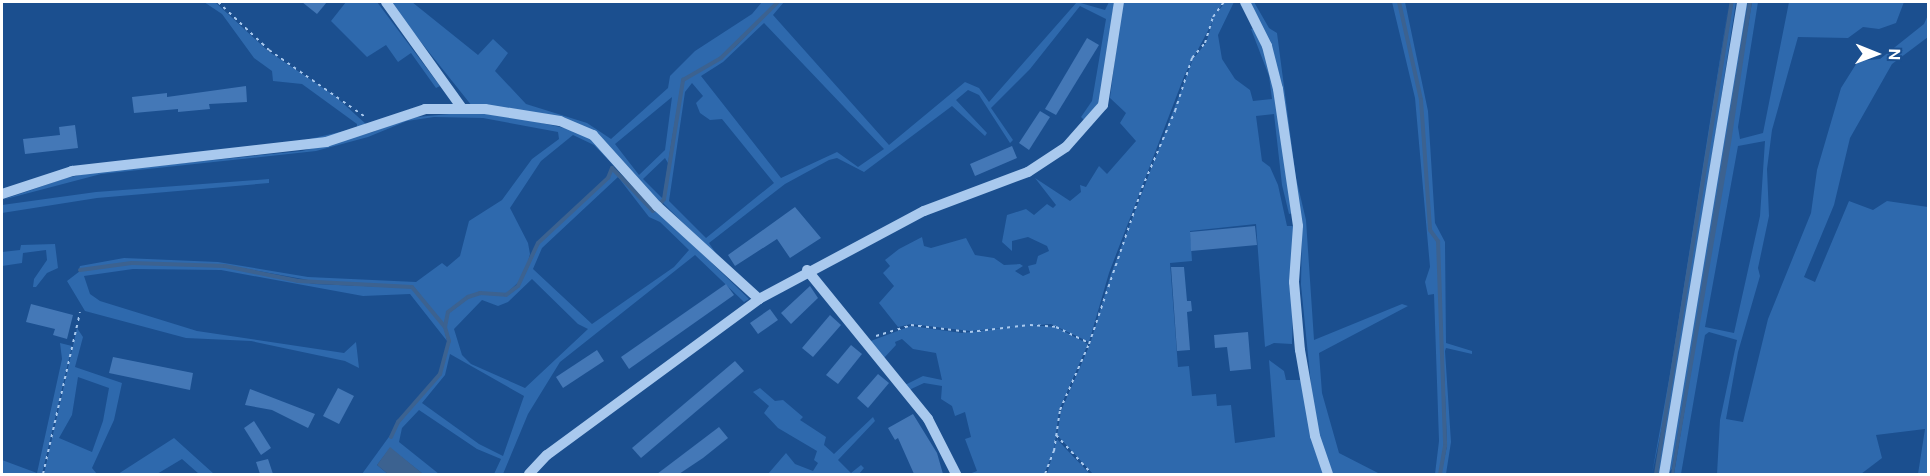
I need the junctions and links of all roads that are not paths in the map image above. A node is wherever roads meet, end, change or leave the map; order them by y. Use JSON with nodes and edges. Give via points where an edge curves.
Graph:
{"nodes":[{"id":1,"x":386,"y":2,"type":"edge"},
{"id":2,"x":1119,"y":2,"type":"edge"},
{"id":3,"x":1245,"y":2,"type":"edge"},
{"id":4,"x":1742,"y":2,"type":"edge"},
{"id":5,"x":462,"y":108,"type":"junction"},
{"id":6,"x":2,"y":194,"type":"edge"},
{"id":7,"x":807,"y":270,"type":"junction"},
{"id":8,"x":759,"y":299,"type":"junction"},
{"id":9,"x":529,"y":474,"type":"edge"},
{"id":10,"x":956,"y":474,"type":"edge"},
{"id":11,"x":1328,"y":474,"type":"edge"},
{"id":12,"x":1664,"y":474,"type":"edge"}],
"edges":[{"from":1,"to":5,"type":"street"},
{"from":2,"to":7,"type":"street","via":[[1103,105],[1066,147],[1028,172],[924,211]]},
{"from":3,"to":11,"type":"street","via":[[1267,46],[1278,89],[1298,226],[1294,282],[1300,350],[1315,436]]},
{"from":4,"to":12,"type":"street"},
{"from":5,"to":6,"type":"street","via":[[425,109],[341,138],[302,146],[72,171]]},
{"from":5,"to":8,"type":"street","via":[[560,121],[593,135],[657,206]]},
{"from":7,"to":8,"type":"street"},
{"from":7,"to":10,"type":"street","via":[[928,419]]},
{"from":8,"to":9,"type":"street","via":[[547,455]]}]}
